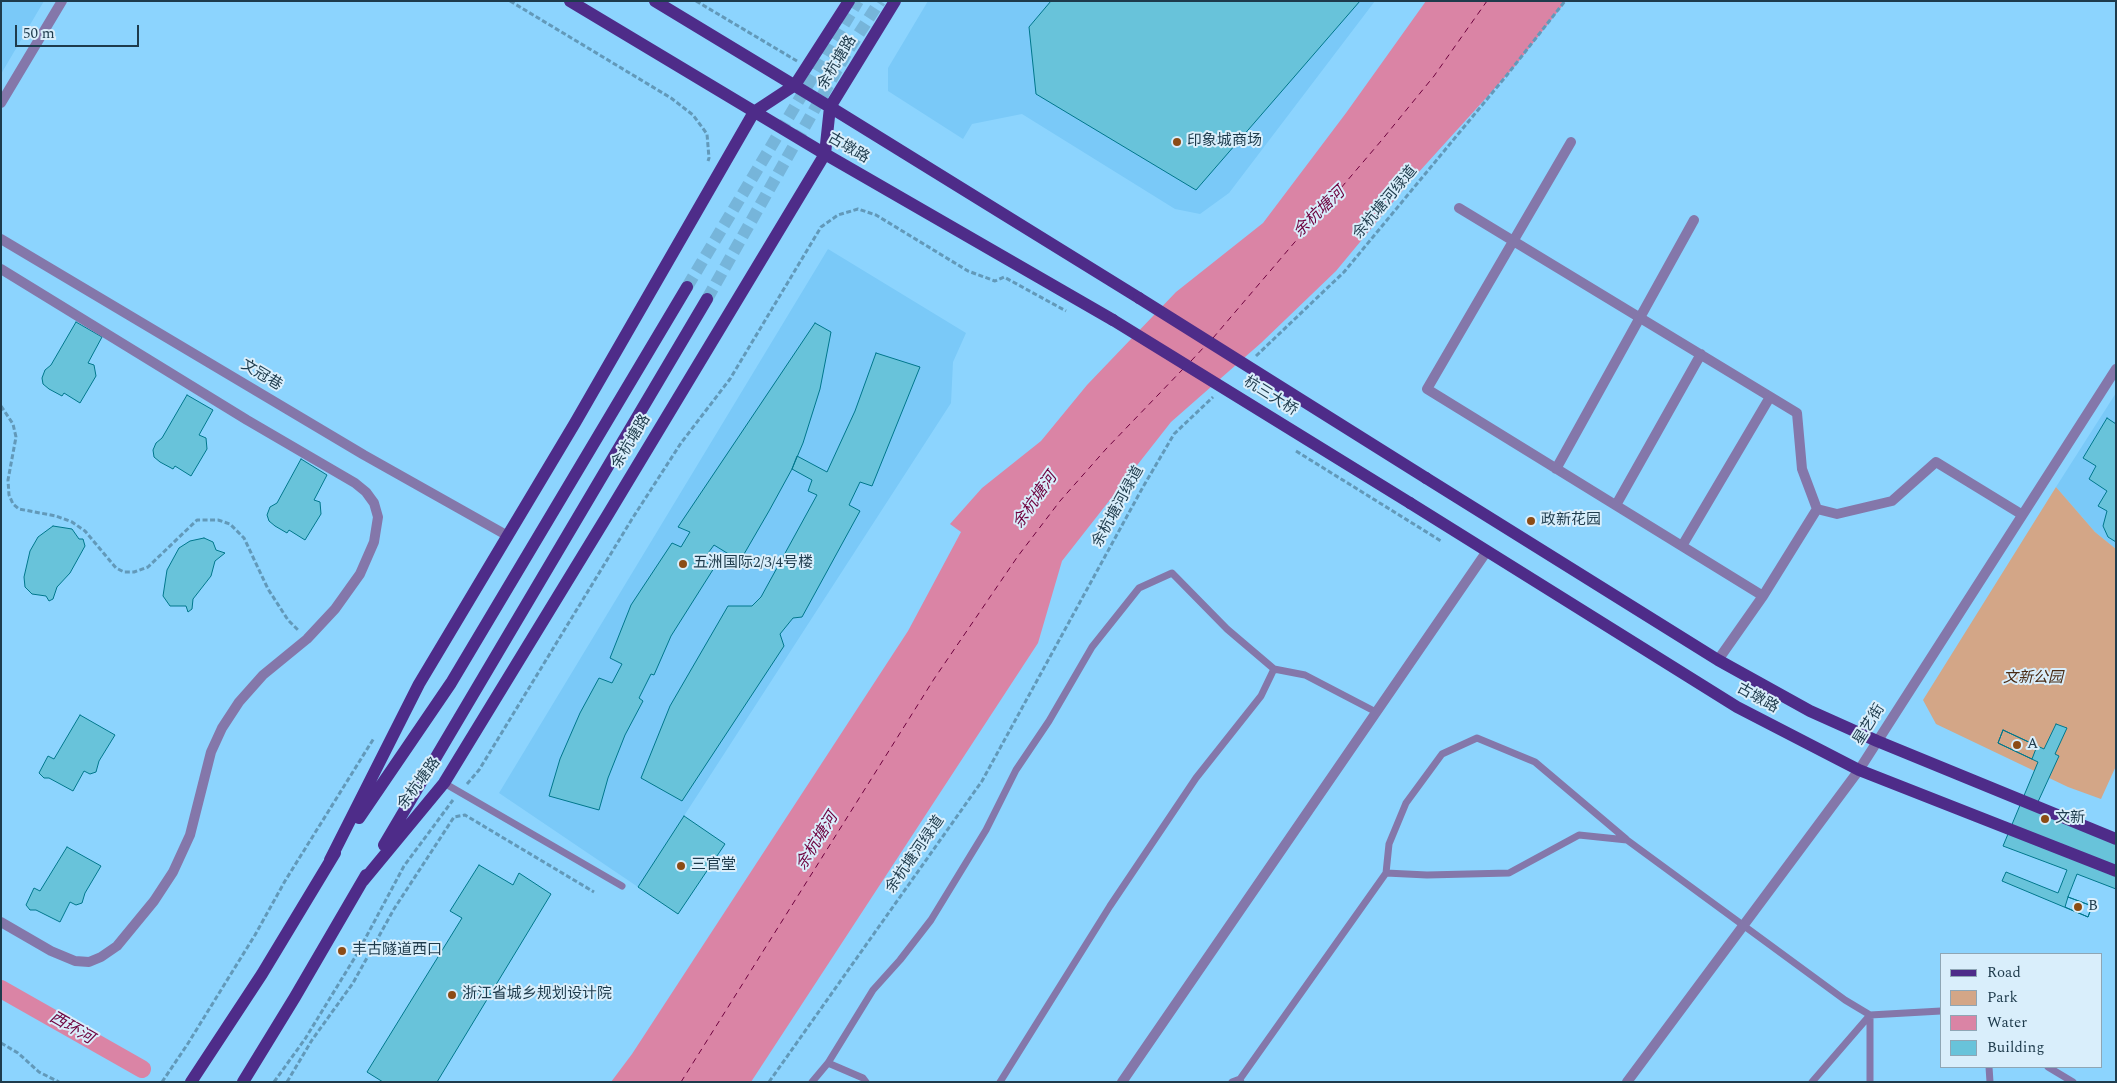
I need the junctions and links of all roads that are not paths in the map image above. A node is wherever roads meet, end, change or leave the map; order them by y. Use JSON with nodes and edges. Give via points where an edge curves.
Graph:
{"nodes":[{"id":1,"x":62,"y":1,"type":"edge"},
{"id":2,"x":570,"y":1,"type":"edge"},
{"id":3,"x":655,"y":1,"type":"edge"},
{"id":4,"x":849,"y":1,"type":"edge"},
{"id":5,"x":895,"y":1,"type":"edge"},
{"id":6,"x":795,"y":86,"type":"junction"},
{"id":7,"x":1,"y":104,"type":"edge"},
{"id":8,"x":830,"y":107,"type":"junction"},
{"id":9,"x":754,"y":112,"type":"junction"},
{"id":10,"x":1572,"y":142,"type":"dead end"},
{"id":11,"x":825,"y":154,"type":"junction"},
{"id":12,"x":1459,"y":208,"type":"dead end"},
{"id":13,"x":1694,"y":220,"type":"dead end"},
{"id":14,"x":1,"y":239,"type":"edge"},
{"id":15,"x":1514,"y":241,"type":"junction"},
{"id":16,"x":1,"y":270,"type":"edge"},
{"id":17,"x":687,"y":287,"type":"tunnel mouth"},
{"id":18,"x":1139,"y":298,"type":"joint"},
{"id":19,"x":707,"y":299,"type":"tunnel mouth"},
{"id":20,"x":1640,"y":318,"type":"junction"},
{"id":21,"x":1113,"y":320,"type":"joint"},
{"id":22,"x":1701,"y":354,"type":"junction"},
{"id":23,"x":2116,"y":369,"type":"edge"},
{"id":24,"x":1770,"y":397,"type":"junction"},
{"id":25,"x":1556,"y":469,"type":"junction"},
{"id":26,"x":1426,"y":478,"type":"joint"},
{"id":27,"x":1410,"y":503,"type":"joint"},
{"id":28,"x":1616,"y":506,"type":"junction"},
{"id":29,"x":1817,"y":509,"type":"junction"},
{"id":30,"x":2021,"y":514,"type":"junction"},
{"id":31,"x":508,"y":536,"type":"junction"},
{"id":32,"x":1682,"y":546,"type":"junction"},
{"id":33,"x":1487,"y":551,"type":"junction"},
{"id":34,"x":1763,"y":596,"type":"junction"},
{"id":35,"x":1718,"y":660,"type":"junction"},
{"id":36,"x":1274,"y":669,"type":"junction"},
{"id":37,"x":1376,"y":712,"type":"junction"},
{"id":38,"x":1877,"y":741,"type":"junction"},
{"id":39,"x":1859,"y":770,"type":"junction"},
{"id":40,"x":444,"y":783,"type":"junction"},
{"id":41,"x":2116,"y":838,"type":"edge"},
{"id":42,"x":1627,"y":840,"type":"junction"},
{"id":43,"x":330,"y":860,"type":"junction"},
{"id":44,"x":1386,"y":872,"type":"junction"},
{"id":45,"x":2116,"y":872,"type":"edge"},
{"id":46,"x":363,"y":881,"type":"junction"},
{"id":47,"x":622,"y":886,"type":"dead end"},
{"id":48,"x":1,"y":922,"type":"edge"},
{"id":49,"x":1743,"y":926,"type":"junction"},
{"id":50,"x":1940,"y":1011,"type":"edge"},
{"id":51,"x":1870,"y":1015,"type":"junction"},
{"id":52,"x":828,"y":1063,"type":"junction"},
{"id":53,"x":1989,"y":1068,"type":"edge"},
{"id":54,"x":2050,"y":1068,"type":"edge"},
{"id":55,"x":1241,"y":1080,"type":"edge"},
{"id":56,"x":191,"y":1082,"type":"edge"},
{"id":57,"x":243,"y":1082,"type":"edge"},
{"id":58,"x":812,"y":1082,"type":"edge"},
{"id":59,"x":866,"y":1082,"type":"edge"},
{"id":60,"x":1000,"y":1082,"type":"edge"},
{"id":61,"x":1122,"y":1082,"type":"edge"},
{"id":62,"x":1232,"y":1082,"type":"edge"},
{"id":63,"x":1628,"y":1082,"type":"edge"},
{"id":64,"x":1812,"y":1082,"type":"edge"},
{"id":65,"x":1870,"y":1082,"type":"edge"},
{"id":66,"x":1990,"y":1082,"type":"edge"},
{"id":67,"x":2073,"y":1082,"type":"edge"}],
"edges":[{"from":1,"to":7,"type":"street"},
{"from":2,"to":9,"type":"main road","name":"古墩路"},
{"from":3,"to":6,"type":"main road","name":"古墩路"},
{"from":4,"to":6,"type":"main road","name":"余杭塘路"},
{"from":5,"to":8,"type":"main road","name":"余杭塘路"},
{"from":6,"to":8,"type":"main road","name":"古墩路"},
{"from":6,"to":9,"type":"main road","name":"余杭塘路"},
{"from":8,"to":11,"type":"main road","name":"余杭塘路"},
{"from":8,"to":18,"type":"main road","name":"古墩路"},
{"from":9,"to":11,"type":"main road","name":"古墩路"},
{"from":9,"to":31,"type":"main road","name":"余杭塘路"},
{"from":10,"to":15,"type":"street"},
{"from":11,"to":21,"type":"main road","name":"古墩路"},
{"from":11,"to":40,"type":"main road","name":"余杭塘路"},
{"from":12,"to":15,"type":"street"},
{"from":13,"to":20,"type":"street"},
{"from":14,"to":31,"type":"street","name":"文冠巷","via":[[364,455]]},
{"from":15,"to":20,"type":"street"},
{"from":15,"to":25,"type":"street","via":[[1427,389]]},
{"from":16,"to":48,"type":"street","via":[[366,492],[378,517],[374,542],[360,574],[335,609],[307,639],[263,675],[226,722],[211,752],[190,835],[173,872],[117,946],[89,962],[75,961],[51,952]]},
{"from":17,"to":43,"type":"main road","name":"余杭塘路","via":[[451,683]]},
{"from":18,"to":26,"type":"main road","name":"杭三大桥","bridge":true},
{"from":19,"to":46,"type":"main road","name":"余杭塘路"},
{"from":20,"to":22,"type":"street"},
{"from":20,"to":25,"type":"street"},
{"from":21,"to":27,"type":"main road","name":"杭三大桥","bridge":true},
{"from":22,"to":24,"type":"street"},
{"from":22,"to":28,"type":"street"},
{"from":23,"to":30,"type":"street","name":"星艺街"},
{"from":24,"to":29,"type":"street","via":[[1797,413],[1802,470]]},
{"from":24,"to":32,"type":"street"},
{"from":25,"to":28,"type":"street"},
{"from":26,"to":35,"type":"main road","name":"古墩路"},
{"from":27,"to":33,"type":"main road","name":"古墩路"},
{"from":28,"to":32,"type":"street"},
{"from":29,"to":30,"type":"street","via":[[1837,514],[1892,501],[1936,462]]},
{"from":29,"to":34,"type":"street"},
{"from":30,"to":38,"type":"street","name":"星艺街"},
{"from":31,"to":43,"type":"main road","name":"余杭塘路","via":[[419,684]]},
{"from":32,"to":34,"type":"street"},
{"from":33,"to":37,"type":"street"},
{"from":33,"to":39,"type":"main road","name":"古墩路","via":[[1737,707]]},
{"from":34,"to":35,"type":"street"},
{"from":35,"to":38,"type":"main road","name":"古墩路","via":[[1810,711]]},
{"from":36,"to":37,"type":"lane","via":[[1305,675]]},
{"from":36,"to":52,"type":"lane","via":[[1227,629],[1172,573],[1139,588],[1092,647],[1016,770],[986,830],[931,920],[873,990]]},
{"from":36,"to":60,"type":"lane","via":[[1261,696],[1196,778],[1110,906]]},
{"from":37,"to":61,"type":"street"},
{"from":38,"to":39,"type":"street","name":"星艺街"},
{"from":38,"to":41,"type":"main road","name":"古墩路"},
{"from":39,"to":45,"type":"main road","name":"古墩路"},
{"from":39,"to":49,"type":"street","name":"星艺街"},
{"from":40,"to":46,"type":"main road","name":"余杭塘路"},
{"from":40,"to":47,"type":"lane"},
{"from":42,"to":44,"type":"lane","via":[[1579,834],[1509,873],[1427,875]]},
{"from":42,"to":44,"type":"lane","via":[[1535,762],[1477,738],[1442,754],[1406,802],[1389,844]]},
{"from":42,"to":49,"type":"lane"},
{"from":43,"to":56,"type":"main road","name":"余杭塘路","via":[[262,974]]},
{"from":44,"to":55,"type":"lane"},
{"from":46,"to":57,"type":"main road","name":"余杭塘路"},
{"from":49,"to":51,"type":"lane"},
{"from":49,"to":63,"type":"street","name":"星艺街"},
{"from":50,"to":51,"type":"lane"},
{"from":51,"to":64,"type":"lane"},
{"from":51,"to":65,"type":"lane"},
{"from":52,"to":58,"type":"lane"},
{"from":52,"to":59,"type":"lane"},
{"from":53,"to":66,"type":"lane"},
{"from":54,"to":67,"type":"lane"},
{"from":55,"to":62,"type":"lane"}]}
